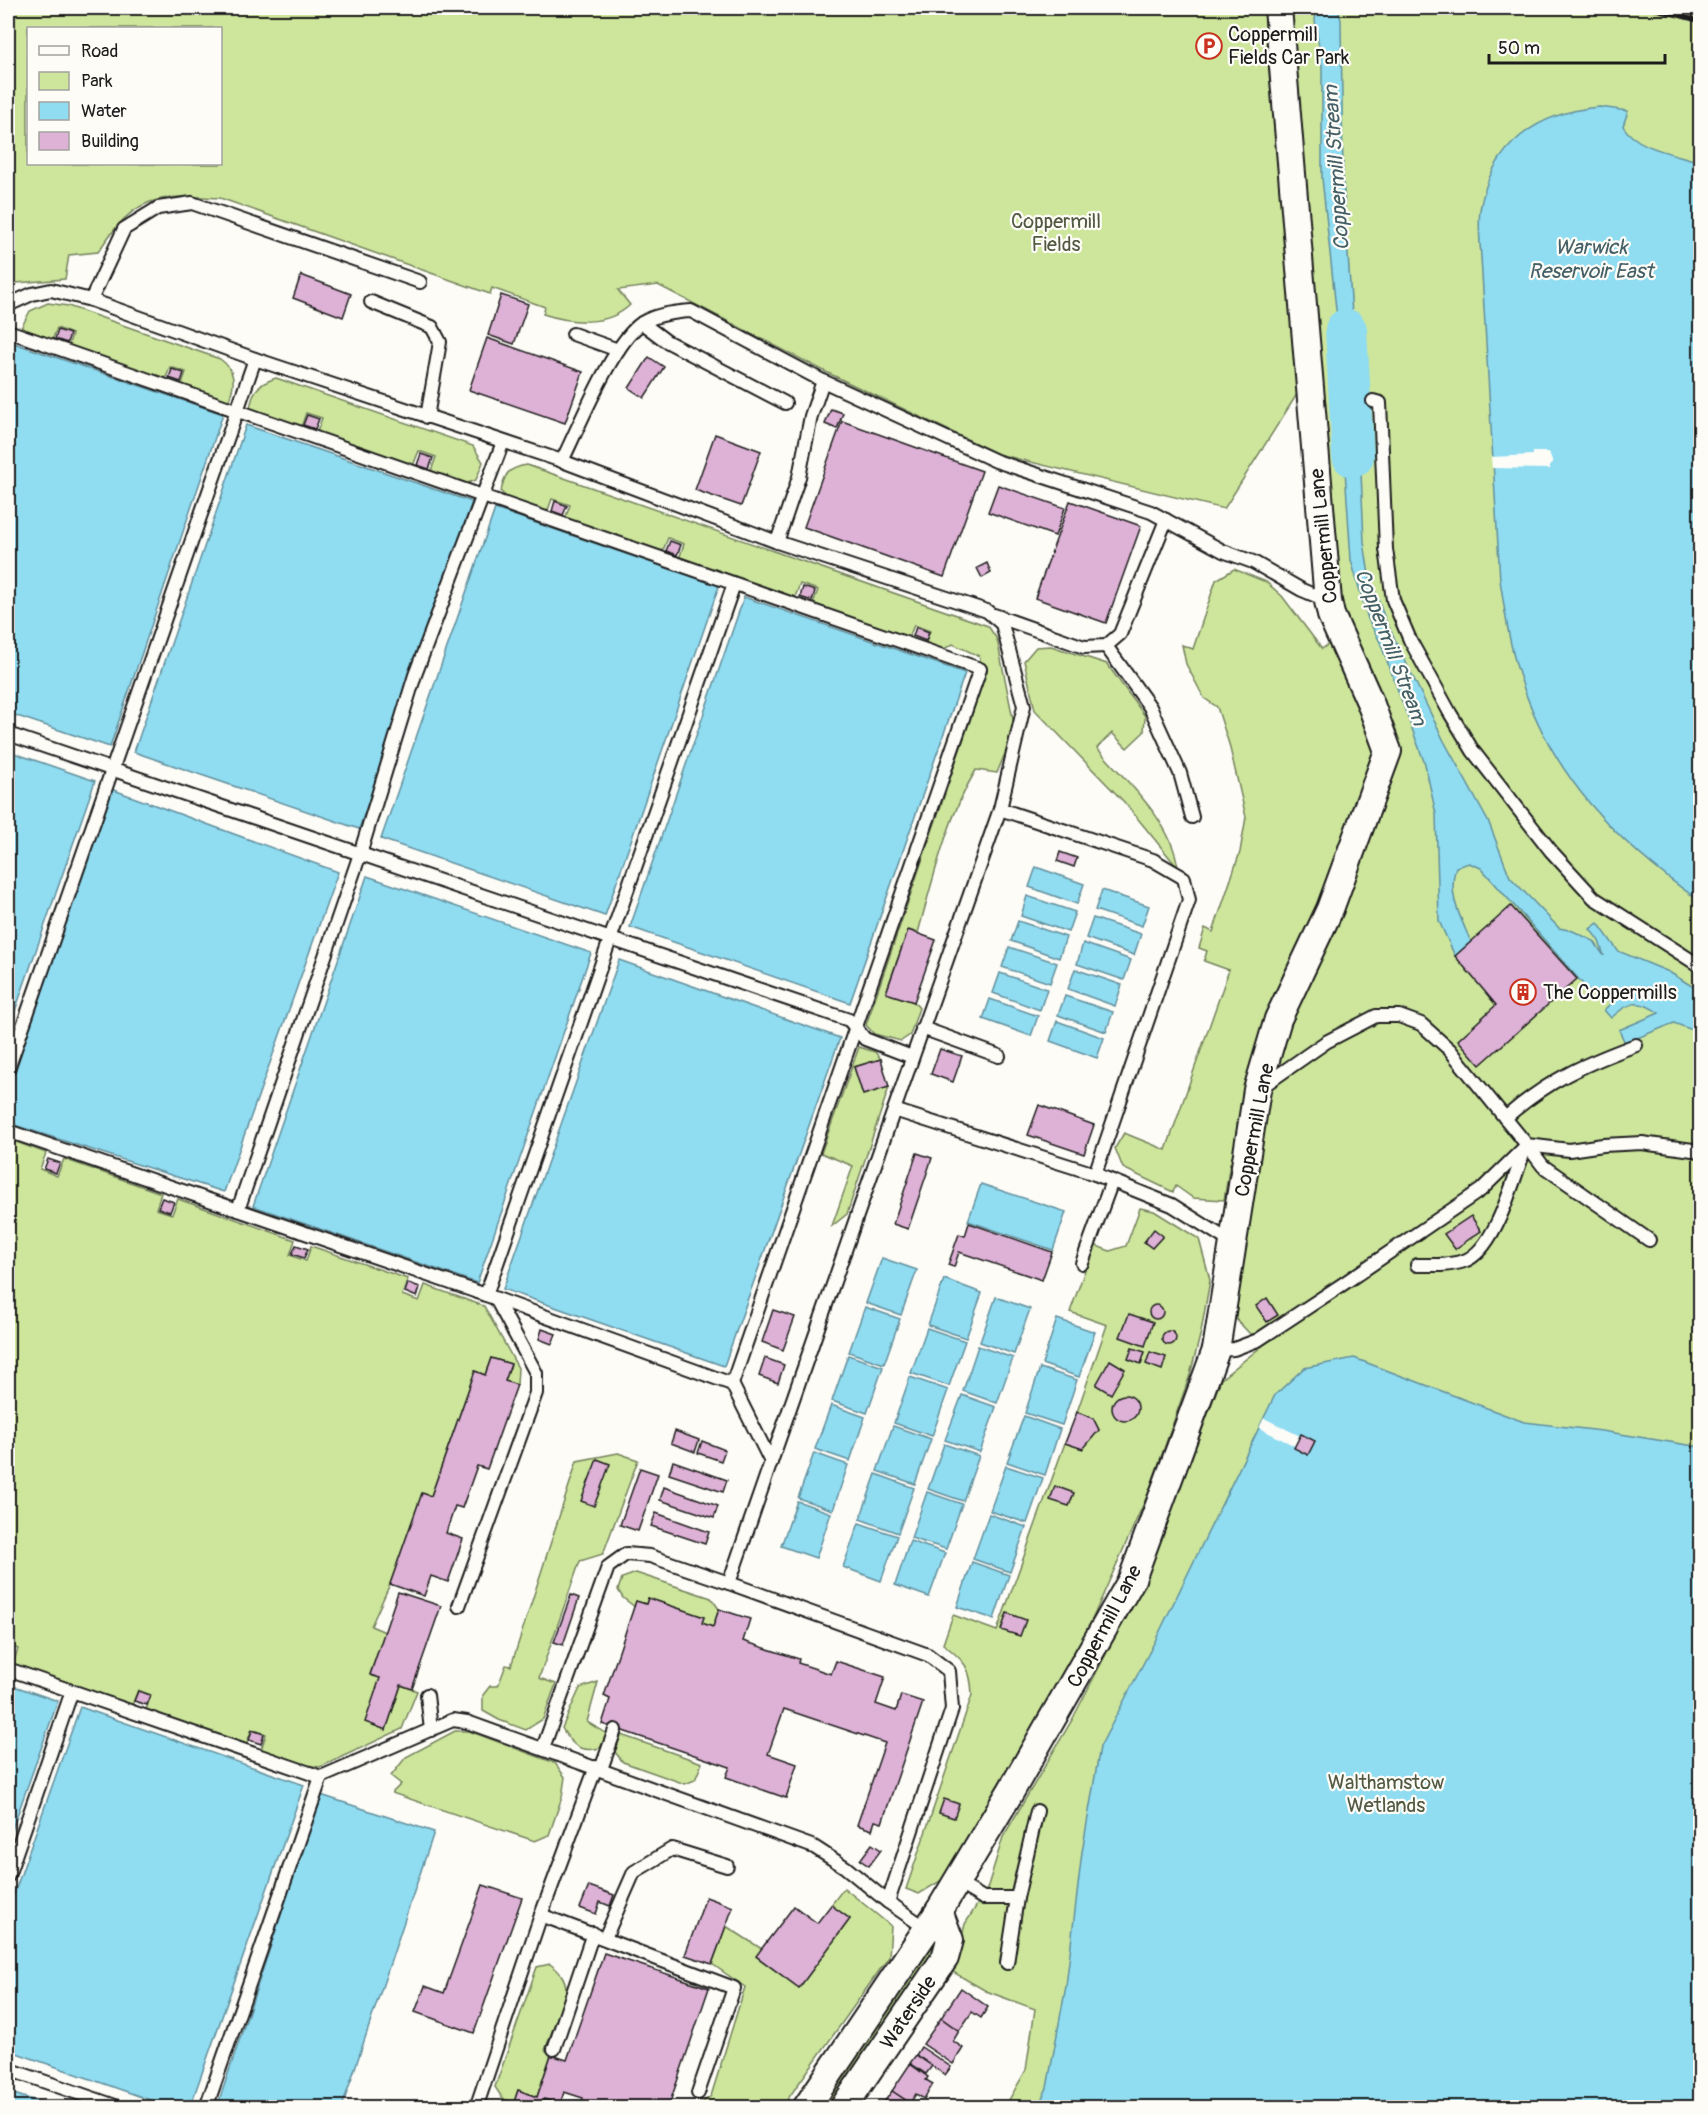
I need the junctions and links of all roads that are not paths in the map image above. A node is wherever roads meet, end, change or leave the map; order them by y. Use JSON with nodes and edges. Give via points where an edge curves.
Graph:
{"nodes":[{"id":1,"x":1278,"y":8,"type":"edge"},
{"id":2,"x":420,"y":282,"type":"dead end"},
{"id":3,"x":91,"y":300,"type":"junction"},
{"id":4,"x":371,"y":302,"type":"dead end"},
{"id":5,"x":8,"y":305,"type":"edge"},
{"id":6,"x":642,"y":323,"type":"junction"},
{"id":7,"x":8,"y":331,"type":"edge"},
{"id":8,"x":573,"y":334,"type":"dead end"},
{"id":9,"x":618,"y":350,"type":"junction"},
{"id":10,"x":255,"y":359,"type":"junction"},
{"id":11,"x":823,"y":381,"type":"junction"},
{"id":12,"x":1373,"y":401,"type":"dead end"},
{"id":13,"x":785,"y":403,"type":"dead end"},
{"id":14,"x":236,"y":412,"type":"junction"},
{"id":15,"x":427,"y":417,"type":"junction"},
{"id":16,"x":503,"y":442,"type":"junction"},
{"id":17,"x":561,"y":461,"type":"junction"},
{"id":18,"x":483,"y":498,"type":"junction"},
{"id":19,"x":1166,"y":520,"type":"junction"},
{"id":20,"x":777,"y":542,"type":"junction"},
{"id":21,"x":734,"y":584,"type":"junction"},
{"id":22,"x":1328,"y":601,"type":"junction"},
{"id":23,"x":990,"y":614,"type":"junction"},
{"id":24,"x":1106,"y":646,"type":"junction"},
{"id":25,"x":8,"y":734,"type":"edge"},
{"id":26,"x":112,"y":769,"type":"junction"},
{"id":27,"x":1000,"y":809,"type":"junction"},
{"id":28,"x":1192,"y":817,"type":"dead end"},
{"id":29,"x":360,"y":854,"type":"junction"},
{"id":30,"x":611,"y":939,"type":"junction"},
{"id":31,"x":1701,"y":966,"type":"edge"},
{"id":32,"x":856,"y":1027,"type":"junction"},
{"id":33,"x":922,"y":1028,"type":"junction"},
{"id":34,"x":1636,"y":1044,"type":"dead end"},
{"id":35,"x":999,"y":1056,"type":"dead end"},
{"id":36,"x":912,"y":1057,"type":"junction"},
{"id":37,"x":8,"y":1069,"type":"edge"},
{"id":38,"x":1257,"y":1090,"type":"junction"},
{"id":39,"x":894,"y":1110,"type":"junction"},
{"id":40,"x":1505,"y":1118,"type":"junction"},
{"id":41,"x":8,"y":1131,"type":"edge"},
{"id":42,"x":1527,"y":1145,"type":"junction"},
{"id":43,"x":1701,"y":1151,"type":"edge"},
{"id":44,"x":1095,"y":1174,"type":"junction"},
{"id":45,"x":1112,"y":1181,"type":"junction"},
{"id":46,"x":238,"y":1210,"type":"junction"},
{"id":47,"x":1649,"y":1240,"type":"dead end"},
{"id":48,"x":1234,"y":1244,"type":"junction"},
{"id":49,"x":1082,"y":1263,"type":"dead end"},
{"id":50,"x":1417,"y":1265,"type":"dead end"},
{"id":51,"x":491,"y":1297,"type":"junction"},
{"id":52,"x":1216,"y":1350,"type":"junction"},
{"id":53,"x":732,"y":1384,"type":"junction"},
{"id":54,"x":771,"y":1462,"type":"junction"},
{"id":55,"x":729,"y":1583,"type":"junction"},
{"id":56,"x":459,"y":1606,"type":"dead end"},
{"id":57,"x":8,"y":1669,"type":"edge"},
{"id":58,"x":72,"y":1691,"type":"junction"},
{"id":59,"x":427,"y":1695,"type":"dead end"},
{"id":60,"x":431,"y":1730,"type":"junction"},
{"id":61,"x":615,"y":1730,"type":"dead end"},
{"id":62,"x":543,"y":1748,"type":"junction"},
{"id":63,"x":599,"y":1768,"type":"junction"},
{"id":64,"x":321,"y":1777,"type":"junction"},
{"id":65,"x":1038,"y":1811,"type":"dead end"},
{"id":66,"x":727,"y":1866,"type":"dead end"},
{"id":67,"x":8,"y":1876,"type":"edge"},
{"id":68,"x":956,"y":1882,"type":"junction"},
{"id":69,"x":1017,"y":1898,"type":"junction"},
{"id":70,"x":888,"y":1902,"type":"junction"},
{"id":71,"x":541,"y":1915,"type":"junction"},
{"id":72,"x":933,"y":1920,"type":"junction"},
{"id":73,"x":593,"y":1934,"type":"junction"},
{"id":74,"x":606,"y":1938,"type":"junction"},
{"id":75,"x":1007,"y":1963,"type":"dead end"},
{"id":76,"x":554,"y":2049,"type":"dead end"},
{"id":77,"x":8,"y":2069,"type":"edge"},
{"id":78,"x":698,"y":2093,"type":"dead end"},
{"id":79,"x":480,"y":2106,"type":"edge"},
{"id":80,"x":121,"y":2108,"type":"edge"},
{"id":81,"x":206,"y":2108,"type":"edge"},
{"id":82,"x":806,"y":2108,"type":"edge"},
{"id":83,"x":843,"y":2108,"type":"edge"}],
"edges":[{"from":1,"to":22,"type":"street","name":"Coppermill Lane"},
{"from":2,"to":3,"type":"lane","via":[[192,203],[159,208],[124,229]]},
{"from":3,"to":5,"type":"lane","via":[[51,290]]},
{"from":3,"to":10,"type":"lane"},
{"from":4,"to":15,"type":"lane","via":[[432,327],[440,342]]},
{"from":6,"to":9,"type":"lane"},
{"from":6,"to":11,"type":"lane","via":[[672,312],[691,311]]},
{"from":6,"to":13,"type":"lane","via":[[666,341]]},
{"from":7,"to":14,"type":"lane"},
{"from":8,"to":9,"type":"lane"},
{"from":9,"to":17,"type":"lane"},
{"from":10,"to":14,"type":"lane"},
{"from":10,"to":15,"type":"lane"},
{"from":11,"to":19,"type":"lane","via":[[996,461]]},
{"from":11,"to":20,"type":"lane","via":[[811,416],[800,477]]},
{"from":12,"to":31,"type":"lane","via":[[1380,403],[1386,549],[1393,600],[1450,713],[1473,751],[1551,851],[1594,898]]},
{"from":14,"to":18,"type":"lane"},
{"from":14,"to":26,"type":"lane"},
{"from":15,"to":16,"type":"lane"},
{"from":16,"to":17,"type":"lane"},
{"from":16,"to":18,"type":"lane"},
{"from":17,"to":20,"type":"lane"},
{"from":18,"to":21,"type":"lane"},
{"from":18,"to":29,"type":"lane","via":[[416,675]]},
{"from":19,"to":22,"type":"lane","via":[[1223,552],[1253,562]]},
{"from":19,"to":24,"type":"lane","via":[[1120,634]]},
{"from":20,"to":23,"type":"lane"},
{"from":21,"to":30,"type":"lane"},
{"from":21,"to":32,"type":"lane","via":[[980,669]]},
{"from":22,"to":38,"type":"street","name":"Coppermill Lane","via":[[1388,751],[1330,909],[1278,1019]]},
{"from":23,"to":24,"type":"lane","via":[[1084,647]]},
{"from":23,"to":27,"type":"lane","via":[[1002,624],[1008,640],[1024,706]]},
{"from":24,"to":28,"type":"lane","via":[[1150,707],[1179,773]]},
{"from":25,"to":26,"type":"lane"},
{"from":26,"to":29,"type":"lane"},
{"from":26,"to":37,"type":"lane"},
{"from":27,"to":33,"type":"lane"},
{"from":27,"to":44,"type":"lane","via":[[1153,860],[1184,878],[1190,900]]},
{"from":29,"to":30,"type":"lane"},
{"from":29,"to":46,"type":"lane"},
{"from":30,"to":32,"type":"lane","via":[[849,1020]]},
{"from":30,"to":51,"type":"lane"},
{"from":32,"to":36,"type":"lane","via":[[865,1038]]},
{"from":32,"to":53,"type":"lane"},
{"from":33,"to":35,"type":"lane"},
{"from":33,"to":36,"type":"lane"},
{"from":34,"to":40,"type":"lane","via":[[1584,1064],[1546,1086]]},
{"from":36,"to":39,"type":"lane"},
{"from":38,"to":40,"type":"lane","via":[[1326,1042],[1376,1016],[1399,1016],[1421,1024],[1450,1050]]},
{"from":38,"to":48,"type":"street","name":"Coppermill Lane"},
{"from":39,"to":44,"type":"lane"},
{"from":39,"to":54,"type":"lane"},
{"from":40,"to":42,"type":"lane"},
{"from":41,"to":46,"type":"lane"},
{"from":42,"to":43,"type":"lane","via":[[1569,1150],[1642,1143]]},
{"from":42,"to":47,"type":"lane","via":[[1543,1166]]},
{"from":42,"to":50,"type":"lane","via":[[1488,1244],[1466,1260]]},
{"from":42,"to":52,"type":"lane","via":[[1481,1190],[1343,1284],[1258,1340],[1234,1349]]},
{"from":44,"to":45,"type":"lane"},
{"from":45,"to":48,"type":"lane","via":[[1172,1205]]},
{"from":45,"to":49,"type":"lane"},
{"from":46,"to":51,"type":"lane"},
{"from":48,"to":52,"type":"street","name":"Coppermill Lane"},
{"from":51,"to":53,"type":"lane"},
{"from":51,"to":56,"type":"lane","via":[[536,1373],[536,1393]]},
{"from":52,"to":68,"type":"street","name":"Coppermill Lane","via":[[1132,1579]]},
{"from":53,"to":54,"type":"lane"},
{"from":54,"to":55,"type":"lane"},
{"from":55,"to":62,"type":"lane","via":[[650,1556],[626,1554],[608,1567]]},
{"from":55,"to":70,"type":"lane","via":[[928,1655],[949,1671],[952,1709]]},
{"from":57,"to":58,"type":"lane"},
{"from":58,"to":64,"type":"lane"},
{"from":58,"to":67,"type":"lane"},
{"from":59,"to":60,"type":"lane"},
{"from":60,"to":62,"type":"lane","via":[[453,1720],[467,1722]]},
{"from":60,"to":64,"type":"lane"},
{"from":61,"to":63,"type":"lane"},
{"from":62,"to":63,"type":"lane"},
{"from":63,"to":70,"type":"lane","via":[[814,1847]]},
{"from":63,"to":71,"type":"lane"},
{"from":64,"to":81,"type":"lane"},
{"from":65,"to":69,"type":"lane"},
{"from":66,"to":74,"type":"lane","via":[[672,1849],[634,1872]]},
{"from":68,"to":69,"type":"lane","via":[[983,1898]]},
{"from":68,"to":72,"type":"street","name":"Coppermill Lane"},
{"from":69,"to":75,"type":"lane"},
{"from":70,"to":72,"type":"lane"},
{"from":71,"to":73,"type":"lane"},
{"from":71,"to":79,"type":"lane"},
{"from":72,"to":82,"type":"street","name":"Coppermill Lane"},
{"from":72,"to":83,"type":"street","name":"Waterside","via":[[950,1940],[945,1958]]},
{"from":73,"to":74,"type":"lane"},
{"from":73,"to":76,"type":"lane"},
{"from":74,"to":78,"type":"lane","via":[[734,1988]]},
{"from":77,"to":80,"type":"lane"}]}
